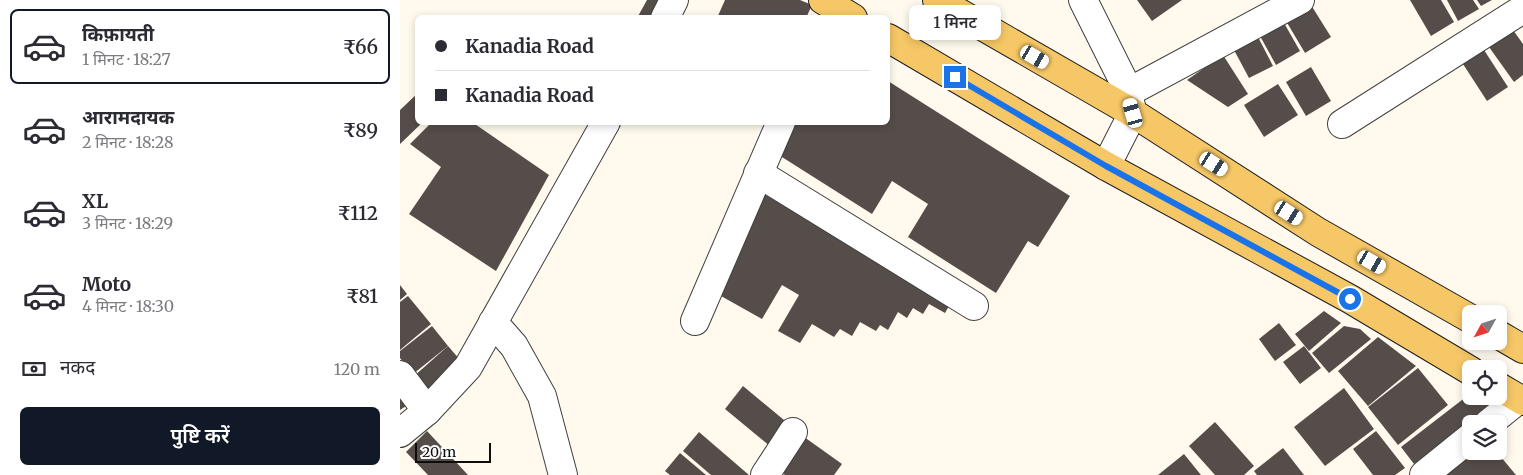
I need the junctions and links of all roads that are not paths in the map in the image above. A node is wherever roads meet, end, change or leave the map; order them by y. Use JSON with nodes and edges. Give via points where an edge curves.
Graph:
{"nodes":[{"id":1,"x":674,"y":0,"type":"edge"},
{"id":2,"x":937,"y":0,"type":"edge"},
{"id":3,"x":1083,"y":0,"type":"edge"},
{"id":4,"x":1300,"y":0,"type":"edge"},
{"id":5,"x":1523,"y":9,"type":"edge"},
{"id":6,"x":666,"y":15,"type":"edge"},
{"id":7,"x":890,"y":39,"type":"edge"},
{"id":8,"x":1130,"y":103,"type":"junction"},
{"id":9,"x":1342,"y":124,"type":"dead end"},
{"id":10,"x":604,"y":125,"type":"edge"},
{"id":11,"x":780,"y":125,"type":"edge"},
{"id":12,"x":1106,"y":166,"type":"junction"},
{"id":13,"x":758,"y":173,"type":"junction"},
{"id":14,"x":974,"y":306,"type":"dead end"},
{"id":15,"x":1462,"y":314,"type":"edge"},
{"id":16,"x":695,"y":321,"type":"dead end"},
{"id":17,"x":493,"y":322,"type":"junction"},
{"id":18,"x":1508,"y":340,"type":"edge"},
{"id":19,"x":1523,"y":349,"type":"edge"},
{"id":20,"x":1462,"y":366,"type":"edge"},
{"id":21,"x":400,"y":375,"type":"edge"},
{"id":22,"x":1513,"y":396,"type":"edge"},
{"id":23,"x":427,"y":411,"type":"junction"},
{"id":24,"x":1496,"y":415,"type":"edge"},
{"id":25,"x":793,"y":432,"type":"dead end"},
{"id":26,"x":400,"y":433,"type":"edge"},
{"id":27,"x":1462,"y":444,"type":"edge"},
{"id":28,"x":563,"y":475,"type":"edge"},
{"id":29,"x":765,"y":475,"type":"edge"},
{"id":30,"x":1424,"y":475,"type":"edge"}],
"edges":[{"from":1,"to":6,"type":"street"},
{"from":2,"to":8,"type":"main road"},
{"from":3,"to":8,"type":"street","via":[[1124,82]]},
{"from":4,"to":8,"type":"street"},
{"from":5,"to":9,"type":"street"},
{"from":7,"to":12,"type":"main road"},
{"from":8,"to":12,"type":"street"},
{"from":8,"to":15,"type":"main road","via":[[1318,232]]},
{"from":10,"to":17,"type":"street"},
{"from":11,"to":13,"type":"street"},
{"from":12,"to":20,"type":"main road","via":[[1350,299]]},
{"from":13,"to":14,"type":"street"},
{"from":13,"to":16,"type":"street"},
{"from":17,"to":23,"type":"street","via":[[468,367]]},
{"from":17,"to":28,"type":"street","via":[[514,346],[542,396]]},
{"from":18,"to":19,"type":"main road"},
{"from":21,"to":23,"type":"street"},
{"from":22,"to":24,"type":"street"},
{"from":23,"to":26,"type":"street"},
{"from":25,"to":29,"type":"street"},
{"from":27,"to":30,"type":"street"}]}
